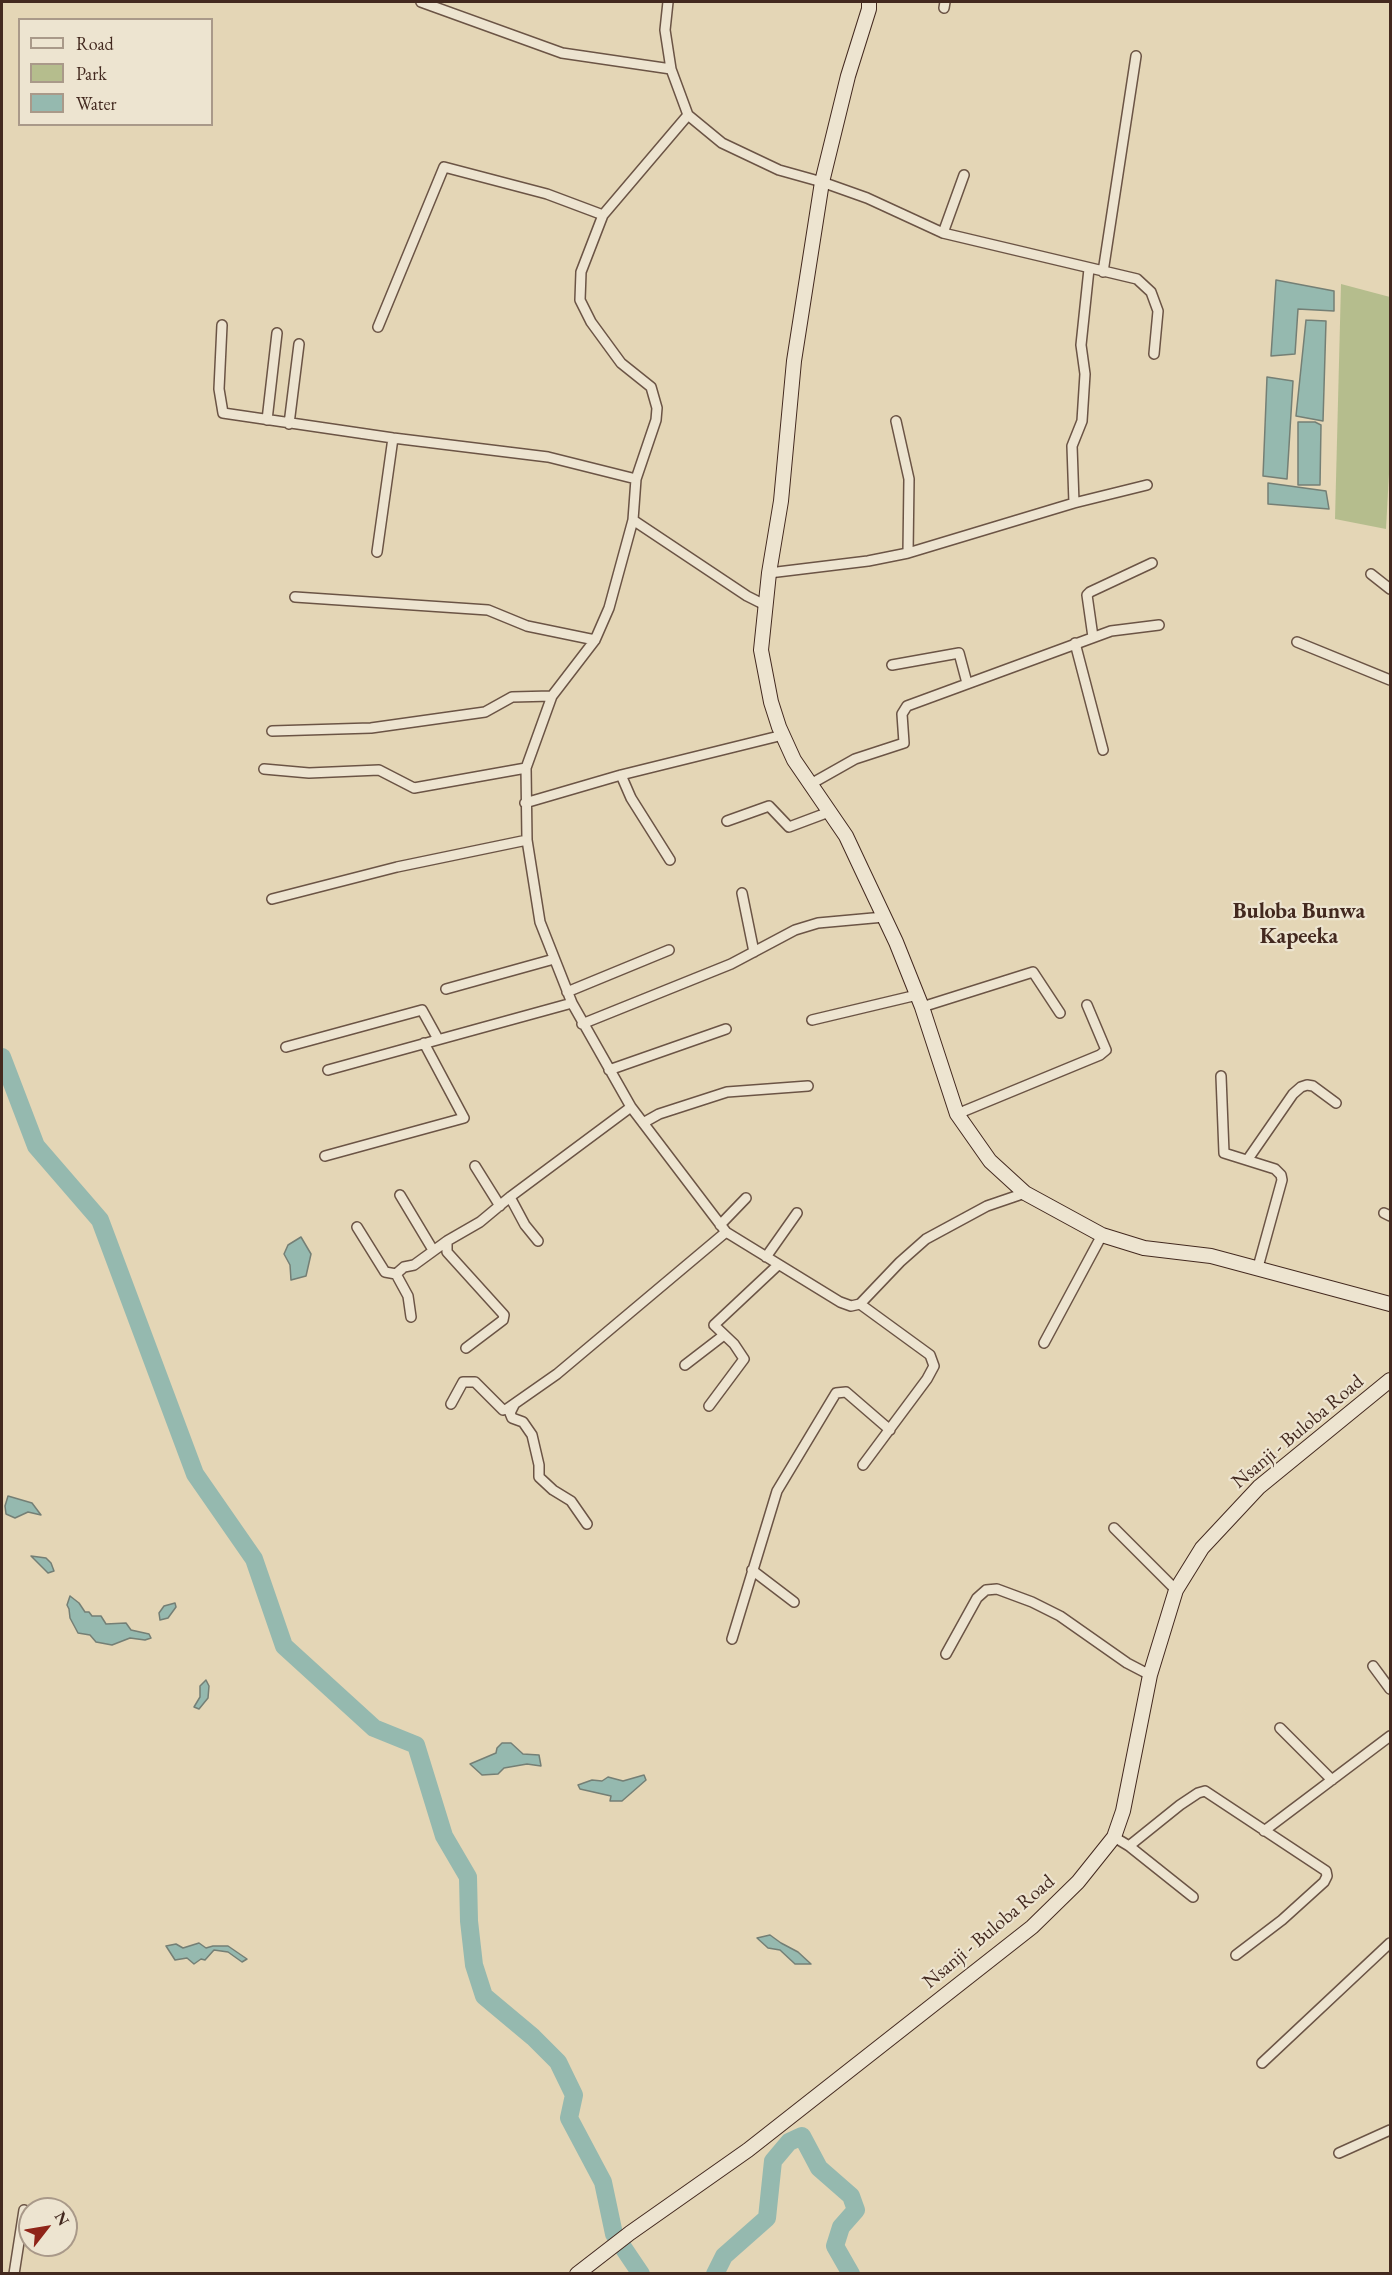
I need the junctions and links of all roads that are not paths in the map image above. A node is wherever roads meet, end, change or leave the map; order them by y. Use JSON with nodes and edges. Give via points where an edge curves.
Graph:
{"nodes":[{"id":1,"x":421,"y":2,"type":"edge"},
{"id":2,"x":668,"y":2,"type":"edge"},
{"id":3,"x":869,"y":2,"type":"edge"},
{"id":4,"x":1136,"y":56,"type":"dead end"},
{"id":5,"x":671,"y":69,"type":"junction"},
{"id":6,"x":688,"y":115,"type":"junction"},
{"id":7,"x":964,"y":175,"type":"dead end"},
{"id":8,"x":822,"y":182,"type":"junction"},
{"id":9,"x":603,"y":214,"type":"junction"},
{"id":10,"x":943,"y":233,"type":"junction"},
{"id":11,"x":1089,"y":269,"type":"junction"},
{"id":12,"x":1103,"y":272,"type":"junction"},
{"id":13,"x":222,"y":325,"type":"dead end"},
{"id":14,"x":378,"y":327,"type":"dead end"},
{"id":15,"x":277,"y":333,"type":"dead end"},
{"id":16,"x":299,"y":344,"type":"dead end"},
{"id":17,"x":1154,"y":354,"type":"dead end"},
{"id":18,"x":267,"y":420,"type":"junction"},
{"id":19,"x":896,"y":422,"type":"dead end"},
{"id":20,"x":289,"y":424,"type":"junction"},
{"id":21,"x":393,"y":438,"type":"junction"},
{"id":22,"x":636,"y":479,"type":"junction"},
{"id":23,"x":1147,"y":485,"type":"dead end"},
{"id":24,"x":1074,"y":503,"type":"junction"},
{"id":25,"x":633,"y":520,"type":"junction"},
{"id":26,"x":377,"y":552,"type":"dead end"},
{"id":27,"x":908,"y":552,"type":"junction"},
{"id":28,"x":1152,"y":562,"type":"dead end"},
{"id":29,"x":769,"y":573,"type":"junction"},
{"id":30,"x":1371,"y":574,"type":"dead end"},
{"id":31,"x":1390,"y":589,"type":"edge"},
{"id":32,"x":295,"y":597,"type":"dead end"},
{"id":33,"x":765,"y":605,"type":"junction"},
{"id":34,"x":1159,"y":625,"type":"dead end"},
{"id":35,"x":1093,"y":637,"type":"junction"},
{"id":36,"x":595,"y":640,"type":"junction"},
{"id":37,"x":1297,"y":642,"type":"dead end"},
{"id":38,"x":1075,"y":643,"type":"junction"},
{"id":39,"x":892,"y":665,"type":"dead end"},
{"id":40,"x":1390,"y":680,"type":"edge"},
{"id":41,"x":967,"y":683,"type":"junction"},
{"id":42,"x":552,"y":696,"type":"junction"},
{"id":43,"x":272,"y":731,"type":"dead end"},
{"id":44,"x":783,"y":735,"type":"junction"},
{"id":45,"x":1103,"y":750,"type":"dead end"},
{"id":46,"x":526,"y":768,"type":"junction"},
{"id":47,"x":264,"y":769,"type":"dead end"},
{"id":48,"x":621,"y":775,"type":"junction"},
{"id":49,"x":809,"y":785,"type":"junction"},
{"id":50,"x":525,"y":804,"type":"junction"},
{"id":51,"x":829,"y":812,"type":"junction"},
{"id":52,"x":727,"y":821,"type":"dead end"},
{"id":53,"x":527,"y":840,"type":"junction"},
{"id":54,"x":670,"y":860,"type":"dead end"},
{"id":55,"x":741,"y":893,"type":"dead end"},
{"id":56,"x":272,"y":899,"type":"dead end"},
{"id":57,"x":884,"y":917,"type":"junction"},
{"id":58,"x":669,"y":950,"type":"dead end"},
{"id":59,"x":754,"y":952,"type":"junction"},
{"id":60,"x":554,"y":959,"type":"junction"},
{"id":61,"x":446,"y":989,"type":"dead end"},
{"id":62,"x":567,"y":992,"type":"junction"},
{"id":63,"x":919,"y":1001,"type":"junction"},
{"id":64,"x":572,"y":1004,"type":"junction"},
{"id":65,"x":1087,"y":1005,"type":"dead end"},
{"id":66,"x":1060,"y":1013,"type":"dead end"},
{"id":67,"x":812,"y":1020,"type":"dead end"},
{"id":68,"x":582,"y":1024,"type":"junction"},
{"id":69,"x":726,"y":1029,"type":"dead end"},
{"id":70,"x":438,"y":1039,"type":"junction"},
{"id":71,"x":424,"y":1043,"type":"junction"},
{"id":72,"x":286,"y":1047,"type":"dead end"},
{"id":73,"x":328,"y":1070,"type":"dead end"},
{"id":74,"x":609,"y":1070,"type":"junction"},
{"id":75,"x":1221,"y":1076,"type":"dead end"},
{"id":76,"x":808,"y":1086,"type":"dead end"},
{"id":77,"x":1336,"y":1103,"type":"dead end"},
{"id":78,"x":631,"y":1107,"type":"junction"},
{"id":79,"x":957,"y":1114,"type":"junction"},
{"id":80,"x":643,"y":1123,"type":"junction"},
{"id":81,"x":325,"y":1156,"type":"dead end"},
{"id":82,"x":1248,"y":1159,"type":"junction"},
{"id":83,"x":475,"y":1166,"type":"dead end"},
{"id":84,"x":1025,"y":1194,"type":"junction"},
{"id":85,"x":400,"y":1195,"type":"dead end"},
{"id":86,"x":510,"y":1197,"type":"junction"},
{"id":87,"x":746,"y":1198,"type":"dead end"},
{"id":88,"x":500,"y":1206,"type":"junction"},
{"id":89,"x":797,"y":1213,"type":"dead end"},
{"id":90,"x":357,"y":1227,"type":"dead end"},
{"id":91,"x":723,"y":1229,"type":"junction"},
{"id":92,"x":1102,"y":1235,"type":"junction"},
{"id":93,"x":447,"y":1240,"type":"junction"},
{"id":94,"x":538,"y":1241,"type":"dead end"},
{"id":95,"x":433,"y":1250,"type":"junction"},
{"id":96,"x":766,"y":1257,"type":"junction"},
{"id":97,"x":778,"y":1265,"type":"junction"},
{"id":98,"x":1257,"y":1267,"type":"junction"},
{"id":99,"x":396,"y":1274,"type":"junction"},
{"id":100,"x":860,"y":1304,"type":"junction"},
{"id":101,"x":1390,"y":1304,"type":"edge"},
{"id":102,"x":411,"y":1317,"type":"dead end"},
{"id":103,"x":724,"y":1335,"type":"junction"},
{"id":104,"x":1044,"y":1342,"type":"dead end"},
{"id":105,"x":466,"y":1348,"type":"dead end"},
{"id":106,"x":685,"y":1365,"type":"dead end"},
{"id":107,"x":1390,"y":1380,"type":"edge"},
{"id":108,"x":452,"y":1404,"type":"dead end"},
{"id":109,"x":514,"y":1405,"type":"junction"},
{"id":110,"x":709,"y":1406,"type":"dead end"},
{"id":111,"x":890,"y":1430,"type":"junction"},
{"id":112,"x":863,"y":1465,"type":"dead end"},
{"id":113,"x":587,"y":1524,"type":"dead end"},
{"id":114,"x":1114,"y":1528,"type":"dead end"},
{"id":115,"x":752,"y":1570,"type":"junction"},
{"id":116,"x":1176,"y":1590,"type":"junction"},
{"id":117,"x":794,"y":1602,"type":"dead end"},
{"id":118,"x":732,"y":1639,"type":"dead end"},
{"id":119,"x":945,"y":1654,"type":"dead end"},
{"id":120,"x":1373,"y":1666,"type":"dead end"},
{"id":121,"x":1150,"y":1675,"type":"junction"},
{"id":122,"x":1390,"y":1689,"type":"edge"},
{"id":123,"x":1280,"y":1728,"type":"dead end"},
{"id":124,"x":1390,"y":1736,"type":"edge"},
{"id":125,"x":1332,"y":1780,"type":"junction"},
{"id":126,"x":1264,"y":1832,"type":"junction"},
{"id":127,"x":1114,"y":1837,"type":"junction"},
{"id":128,"x":1130,"y":1846,"type":"junction"},
{"id":129,"x":1193,"y":1897,"type":"dead end"},
{"id":130,"x":1390,"y":1943,"type":"edge"},
{"id":131,"x":1236,"y":1955,"type":"dead end"},
{"id":132,"x":1262,"y":2063,"type":"dead end"},
{"id":133,"x":1390,"y":2130,"type":"edge"},
{"id":134,"x":1339,"y":2154,"type":"dead end"},
{"id":135,"x":18,"y":2248,"type":"edge"},
{"id":136,"x":14,"y":2274,"type":"edge"},
{"id":137,"x":577,"y":2274,"type":"edge"}],
"edges":[{"from":1,"to":5,"type":"street","via":[[562,53]]},
{"from":2,"to":5,"type":"street","via":[[665,30]]},
{"from":3,"to":8,"type":"street"},
{"from":4,"to":12,"type":"street"},
{"from":5,"to":6,"type":"street"},
{"from":6,"to":8,"type":"street","via":[[722,142],[779,170]]},
{"from":6,"to":9,"type":"street"},
{"from":7,"to":10,"type":"street"},
{"from":8,"to":10,"type":"street"},
{"from":8,"to":29,"type":"street","via":[[794,361],[781,501]]},
{"from":9,"to":14,"type":"street","via":[[547,194],[444,167]]},
{"from":9,"to":22,"type":"street","via":[[581,272],[580,300],[621,363],[651,387],[656,420]]},
{"from":10,"to":11,"type":"street"},
{"from":11,"to":12,"type":"street"},
{"from":11,"to":24,"type":"street","via":[[1081,345],[1085,374],[1082,421],[1072,446]]},
{"from":12,"to":17,"type":"street","via":[[1137,279],[1151,292],[1158,311]]},
{"from":13,"to":18,"type":"street","via":[[219,389],[223,413]]},
{"from":15,"to":18,"type":"street"},
{"from":16,"to":20,"type":"street"},
{"from":18,"to":20,"type":"street"},
{"from":19,"to":27,"type":"street","via":[[909,479]]},
{"from":20,"to":21,"type":"street"},
{"from":21,"to":22,"type":"street","via":[[548,457]]},
{"from":21,"to":26,"type":"street"},
{"from":22,"to":25,"type":"street"},
{"from":23,"to":24,"type":"street"},
{"from":24,"to":27,"type":"street"},
{"from":25,"to":33,"type":"street"},
{"from":25,"to":36,"type":"street","via":[[618,580]]},
{"from":27,"to":29,"type":"street"},
{"from":28,"to":35,"type":"street","via":[[1087,595]]},
{"from":29,"to":33,"type":"street"},
{"from":30,"to":31,"type":"street"},
{"from":32,"to":36,"type":"street","via":[[488,610],[527,626]]},
{"from":33,"to":44,"type":"street","via":[[763,669]]},
{"from":34,"to":35,"type":"street"},
{"from":35,"to":38,"type":"street"},
{"from":36,"to":42,"type":"street"},
{"from":37,"to":40,"type":"street"},
{"from":38,"to":41,"type":"street"},
{"from":38,"to":45,"type":"street"},
{"from":39,"to":41,"type":"street","via":[[959,653]]},
{"from":41,"to":49,"type":"street","via":[[907,706],[902,714],[904,743],[855,759]]},
{"from":42,"to":43,"type":"street","via":[[512,697],[485,712],[371,728]]},
{"from":42,"to":46,"type":"street"},
{"from":44,"to":48,"type":"street"},
{"from":44,"to":49,"type":"street"},
{"from":46,"to":47,"type":"street","via":[[414,788],[379,770],[309,773]]},
{"from":46,"to":50,"type":"street"},
{"from":48,"to":50,"type":"street"},
{"from":48,"to":54,"type":"street"},
{"from":49,"to":51,"type":"street"},
{"from":50,"to":53,"type":"street"},
{"from":51,"to":52,"type":"street","via":[[789,827],[769,806]]},
{"from":51,"to":57,"type":"street","via":[[846,836]]},
{"from":53,"to":56,"type":"street"},
{"from":53,"to":60,"type":"street","via":[[540,922]]},
{"from":55,"to":59,"type":"street"},
{"from":57,"to":59,"type":"street","via":[[818,923],[795,930]]},
{"from":57,"to":63,"type":"street"},
{"from":58,"to":62,"type":"street"},
{"from":59,"to":68,"type":"street"},
{"from":60,"to":61,"type":"street"},
{"from":60,"to":62,"type":"street"},
{"from":62,"to":64,"type":"street"},
{"from":63,"to":66,"type":"street","via":[[1033,972]]},
{"from":63,"to":67,"type":"street"},
{"from":63,"to":79,"type":"street"},
{"from":64,"to":68,"type":"street"},
{"from":64,"to":70,"type":"street"},
{"from":65,"to":79,"type":"street","via":[[1106,1050]]},
{"from":68,"to":74,"type":"street"},
{"from":69,"to":74,"type":"street"},
{"from":70,"to":71,"type":"street"},
{"from":70,"to":72,"type":"street","via":[[422,1010]]},
{"from":71,"to":73,"type":"street"},
{"from":71,"to":81,"type":"street","via":[[464,1118]]},
{"from":74,"to":78,"type":"street"},
{"from":75,"to":82,"type":"street","via":[[1224,1153]]},
{"from":76,"to":80,"type":"street","via":[[727,1092]]},
{"from":77,"to":82,"type":"street","via":[[1313,1086],[1301,1087]]},
{"from":78,"to":80,"type":"street"},
{"from":78,"to":86,"type":"street"},
{"from":79,"to":84,"type":"street","via":[[990,1161]]},
{"from":80,"to":91,"type":"street"},
{"from":82,"to":98,"type":"street","via":[[1280,1172],[1282,1180]]},
{"from":83,"to":88,"type":"street"},
{"from":84,"to":92,"type":"street"},
{"from":84,"to":100,"type":"street","via":[[987,1206],[926,1239]]},
{"from":85,"to":95,"type":"street"},
{"from":86,"to":88,"type":"street"},
{"from":86,"to":94,"type":"street"},
{"from":87,"to":91,"type":"street"},
{"from":88,"to":93,"type":"street"},
{"from":89,"to":96,"type":"street"},
{"from":90,"to":99,"type":"street","via":[[385,1272]]},
{"from":91,"to":96,"type":"street"},
{"from":91,"to":109,"type":"street","via":[[557,1374]]},
{"from":92,"to":98,"type":"street","via":[[1144,1248],[1211,1256]]},
{"from":92,"to":104,"type":"street"},
{"from":93,"to":95,"type":"street"},
{"from":93,"to":105,"type":"street","via":[[447,1252],[504,1315],[503,1320]]},
{"from":95,"to":99,"type":"street"},
{"from":96,"to":97,"type":"street"},
{"from":97,"to":100,"type":"street","via":[[840,1302]]},
{"from":97,"to":103,"type":"street","via":[[714,1325]]},
{"from":98,"to":101,"type":"street"},
{"from":99,"to":102,"type":"street","via":[[408,1296]]},
{"from":100,"to":111,"type":"street","via":[[933,1360],[927,1379]]},
{"from":103,"to":106,"type":"street"},
{"from":103,"to":110,"type":"street","via":[[744,1359]]},
{"from":107,"to":116,"type":"street","name":"Nsanji - Buloba Road","via":[[1259,1486],[1202,1548]]},
{"from":108,"to":109,"type":"street","via":[[463,1382],[475,1382],[503,1410]]},
{"from":109,"to":113,"type":"street","via":[[512,1418],[523,1422],[532,1435],[538,1477],[571,1501]]},
{"from":111,"to":112,"type":"street"},
{"from":111,"to":115,"type":"street","via":[[846,1392],[836,1393],[777,1491]]},
{"from":114,"to":116,"type":"street"},
{"from":115,"to":117,"type":"street"},
{"from":115,"to":118,"type":"street"},
{"from":116,"to":121,"type":"street","name":"Nsanji - Buloba Road"},
{"from":119,"to":121,"type":"street","via":[[977,1598],[986,1590],[997,1589],[1060,1616]]},
{"from":120,"to":122,"type":"street"},
{"from":121,"to":127,"type":"street","name":"Nsanji - Buloba Road","via":[[1123,1811]]},
{"from":123,"to":125,"type":"street"},
{"from":124,"to":125,"type":"street"},
{"from":125,"to":126,"type":"street"},
{"from":126,"to":128,"type":"street","via":[[1202,1791]]},
{"from":126,"to":131,"type":"street","via":[[1326,1871],[1327,1880]]},
{"from":127,"to":128,"type":"street"},
{"from":127,"to":137,"type":"street","name":"Nsanji - Buloba Road","via":[[1078,1882],[1032,1927],[747,2150]]},
{"from":128,"to":129,"type":"street"},
{"from":130,"to":132,"type":"street"},
{"from":133,"to":134,"type":"street"},
{"from":135,"to":136,"type":"street"}]}
